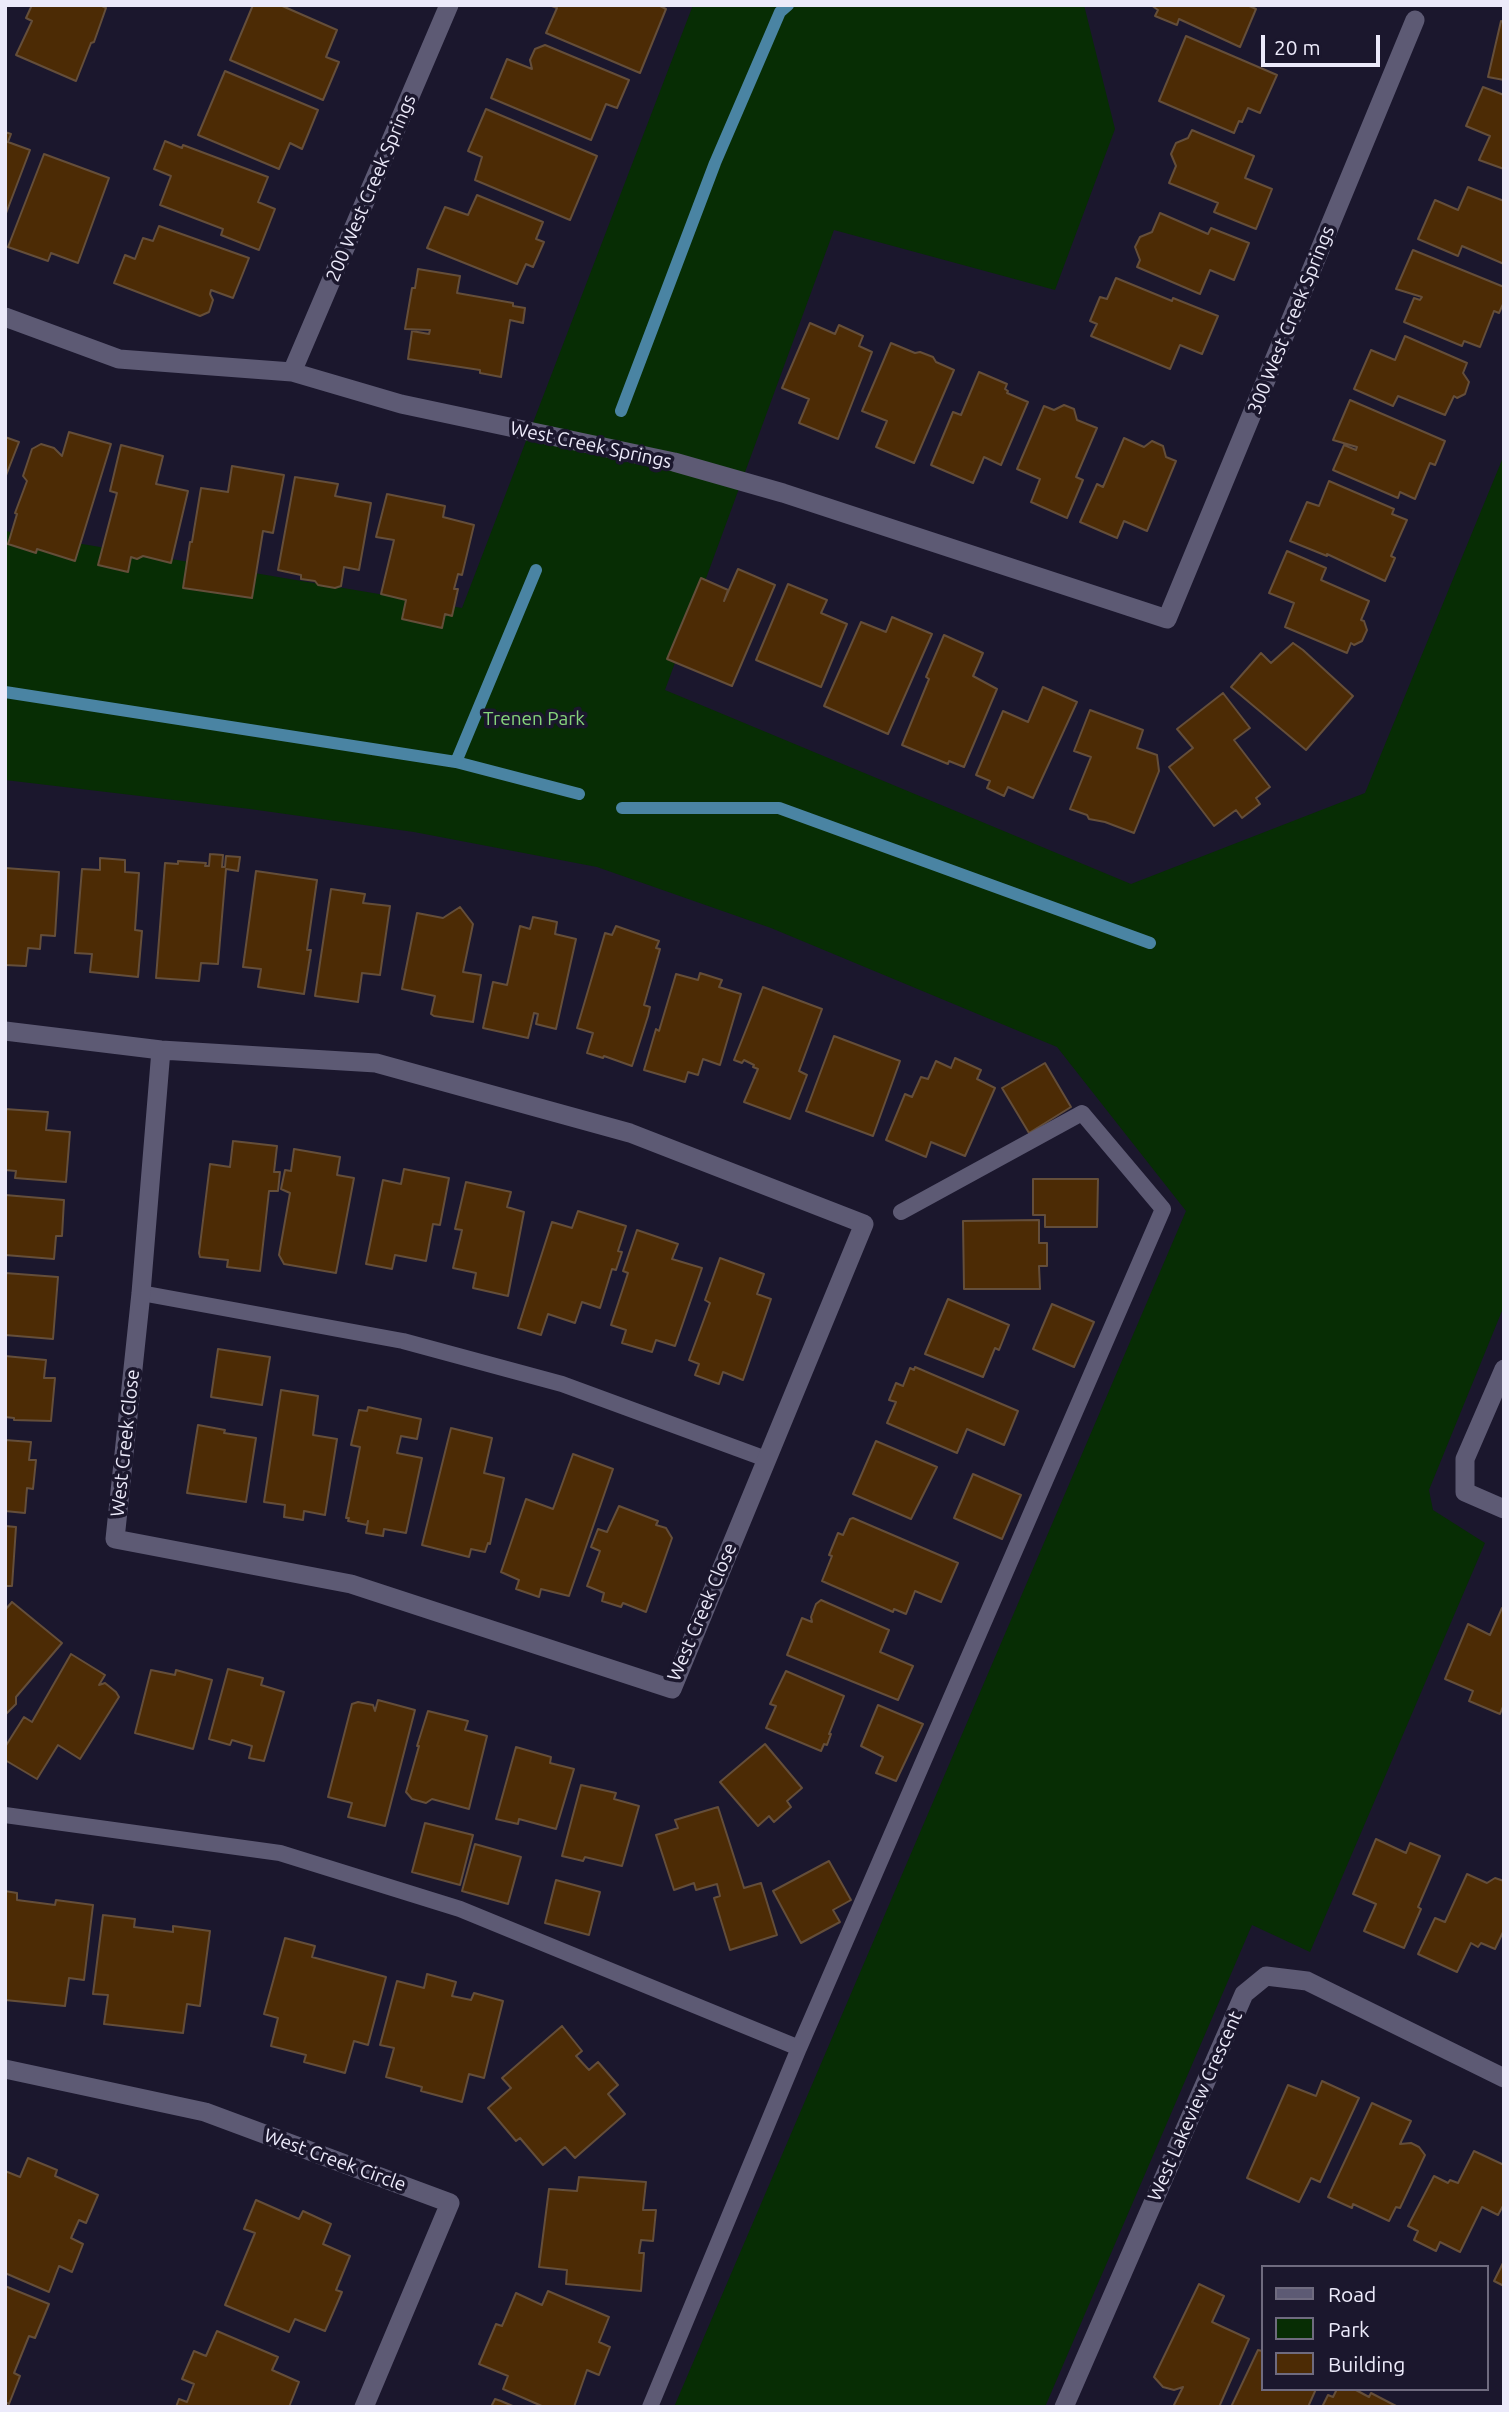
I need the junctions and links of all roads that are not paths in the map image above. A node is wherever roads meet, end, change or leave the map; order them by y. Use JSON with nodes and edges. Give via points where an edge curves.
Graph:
{"nodes":[{"id":1,"x":449,"y":5,"type":"edge"},
{"id":2,"x":1415,"y":20,"type":"dead end"},
{"id":3,"x":5,"y":317,"type":"edge"},
{"id":4,"x":292,"y":372,"type":"junction"},
{"id":5,"x":1167,"y":619,"type":"joint"},
{"id":6,"x":5,"y":1031,"type":"edge"},
{"id":7,"x":161,"y":1050,"type":"junction"},
{"id":8,"x":901,"y":1212,"type":"dead end"},
{"id":9,"x":141,"y":1293,"type":"junction"},
{"id":10,"x":1504,"y":1370,"type":"edge"},
{"id":11,"x":766,"y":1459,"type":"junction"},
{"id":12,"x":1504,"y":1509,"type":"edge"},
{"id":13,"x":5,"y":1815,"type":"edge"},
{"id":14,"x":799,"y":2048,"type":"junction"},
{"id":15,"x":5,"y":2069,"type":"edge"},
{"id":16,"x":1504,"y":2078,"type":"edge"},
{"id":17,"x":364,"y":2407,"type":"edge"},
{"id":18,"x":650,"y":2407,"type":"edge"},
{"id":19,"x":1064,"y":2407,"type":"edge"}],
"edges":[{"from":1,"to":4,"type":"street","name":"200 West Creek Springs"},
{"from":2,"to":5,"type":"street","name":"300 West Creek Springs"},
{"from":3,"to":4,"type":"street","name":"West Creek Springs","via":[[119,359]]},
{"from":4,"to":5,"type":"street","name":"West Creek Springs","via":[[401,404],[674,462]]},
{"from":6,"to":7,"type":"street","name":"West Creek Close"},
{"from":7,"to":9,"type":"street","name":"West Creek Close"},
{"from":7,"to":11,"type":"street","name":"West Creek Close","via":[[376,1063],[629,1133],[864,1224]]},
{"from":8,"to":14,"type":"lane","via":[[1082,1113],[1163,1209]]},
{"from":9,"to":11,"type":"lane","via":[[429,1348],[562,1384]]},
{"from":9,"to":11,"type":"street","name":"West Creek Close","via":[[114,1539],[351,1584],[672,1689]]},
{"from":10,"to":12,"type":"street","via":[[1465,1459],[1465,1492]]},
{"from":13,"to":14,"type":"lane","via":[[280,1853],[460,1909]]},
{"from":14,"to":18,"type":"lane"},
{"from":15,"to":17,"type":"street","name":"West Creek Circle","via":[[205,2112],[450,2203]]},
{"from":16,"to":19,"type":"street","name":"West Lakeview Crescent","via":[[1307,1981],[1266,1976],[1244,1994]]}]}
